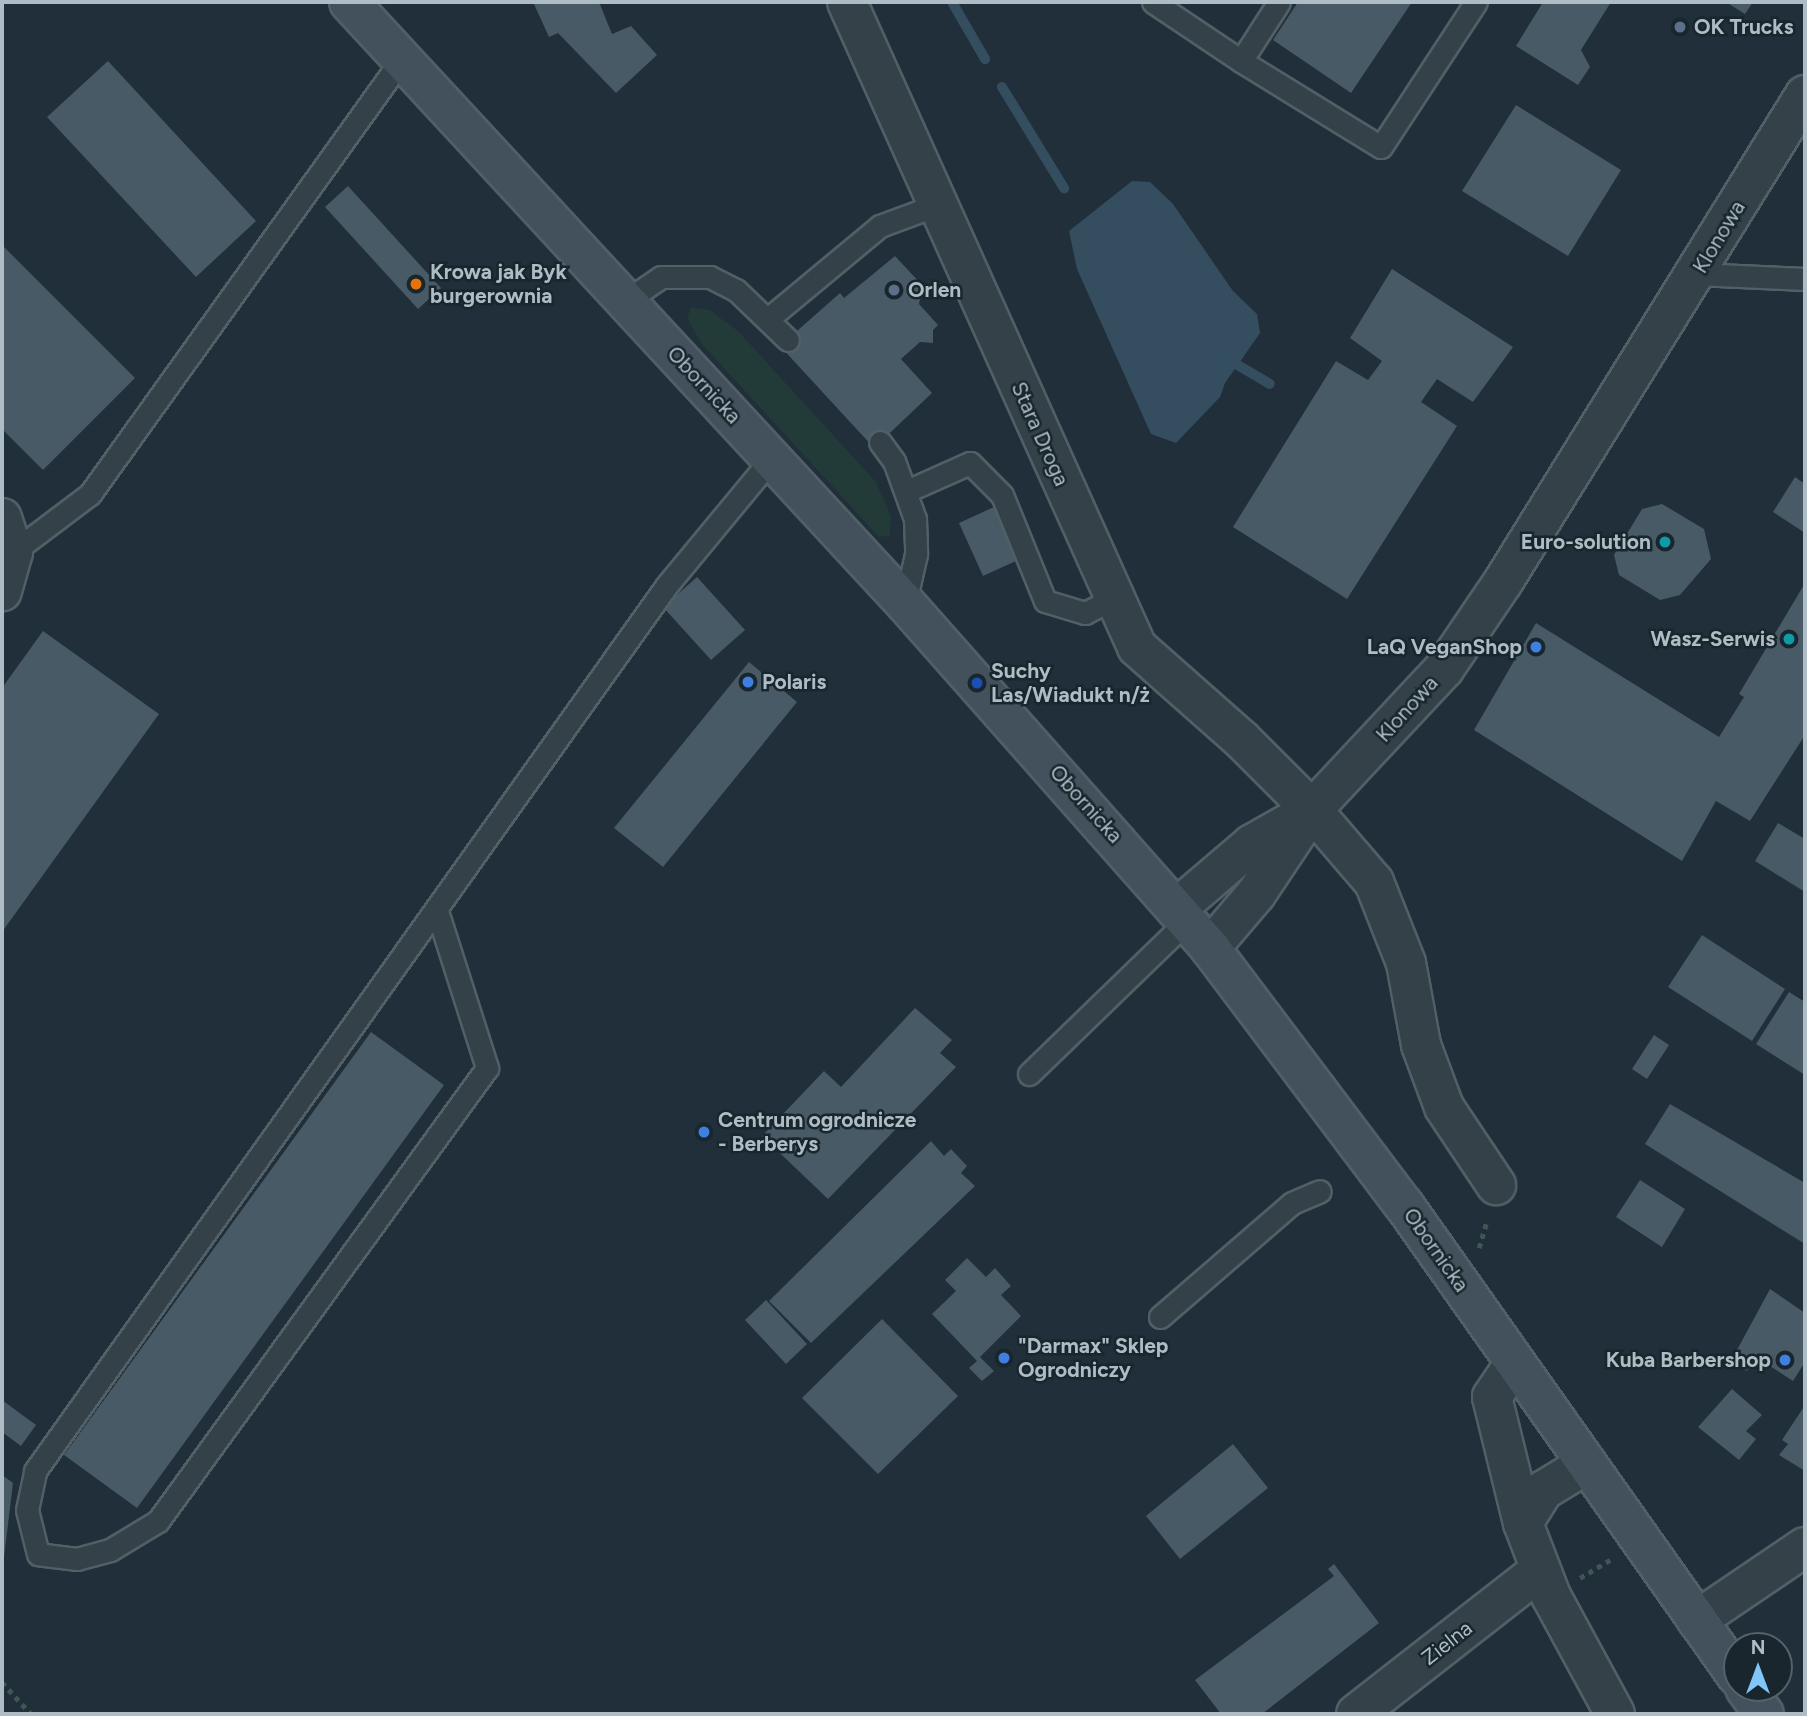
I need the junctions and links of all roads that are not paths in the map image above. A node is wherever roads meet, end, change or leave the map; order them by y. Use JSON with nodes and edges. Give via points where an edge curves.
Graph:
{"nodes":[{"id":1,"x":349,"y":2,"type":"edge"},
{"id":2,"x":847,"y":2,"type":"edge"},
{"id":3,"x":1153,"y":2,"type":"edge"},
{"id":4,"x":1279,"y":2,"type":"edge"},
{"id":5,"x":1476,"y":2,"type":"edge"},
{"id":6,"x":402,"y":60,"type":"junction"},
{"id":7,"x":1241,"y":61,"type":"junction"},
{"id":8,"x":1805,"y":95,"type":"edge"},
{"id":9,"x":939,"y":204,"type":"junction"},
{"id":10,"x":1696,"y":274,"type":"junction"},
{"id":11,"x":1805,"y":279,"type":"edge"},
{"id":12,"x":626,"y":301,"type":"junction"},
{"id":13,"x":769,"y":317,"type":"junction"},
{"id":14,"x":788,"y":340,"type":"dead end"},
{"id":15,"x":880,"y":442,"type":"dead end"},
{"id":16,"x":772,"y":458,"type":"junction"},
{"id":17,"x":907,"y":491,"type":"junction"},
{"id":18,"x":7,"y":535,"type":"edge"},
{"id":19,"x":2,"y":591,"type":"edge"},
{"id":20,"x":1113,"y":599,"type":"junction"},
{"id":21,"x":905,"y":603,"type":"junction"},
{"id":22,"x":1312,"y":810,"type":"junction"},
{"id":23,"x":437,"y":911,"type":"junction"},
{"id":24,"x":1191,"y":926,"type":"junction"},
{"id":25,"x":1029,"y":1074,"type":"dead end"},
{"id":26,"x":1496,"y":1185,"type":"dead end"},
{"id":27,"x":1320,"y":1191,"type":"dead end"},
{"id":28,"x":1160,"y":1317,"type":"dead end"},
{"id":29,"x":1515,"y":1363,"type":"junction"},
{"id":30,"x":1587,"y":1464,"type":"junction"},
{"id":31,"x":1523,"y":1523,"type":"junction"},
{"id":32,"x":1805,"y":1547,"type":"edge"},
{"id":33,"x":1539,"y":1571,"type":"junction"},
{"id":34,"x":1697,"y":1620,"type":"junction"},
{"id":35,"x":1723,"y":1656,"type":"edge"},
{"id":36,"x":1356,"y":1714,"type":"edge"},
{"id":37,"x":1615,"y":1714,"type":"edge"}],
"edges":[{"from":1,"to":6,"type":"main road","name":"Obornicka"},
{"from":2,"to":9,"type":"street","name":"Stara Droga"},
{"from":3,"to":7,"type":"lane"},
{"from":4,"to":7,"type":"lane"},
{"from":5,"to":7,"type":"lane","via":[[1381,147]]},
{"from":6,"to":12,"type":"main road","name":"Obornicka"},
{"from":6,"to":18,"type":"lane","via":[[90,494]]},
{"from":8,"to":10,"type":"street","name":"Klonowa"},
{"from":9,"to":13,"type":"lane","via":[[880,226]]},
{"from":9,"to":20,"type":"street","name":"Stara Droga"},
{"from":10,"to":11,"type":"lane"},
{"from":10,"to":22,"type":"street","name":"Klonowa","via":[[1444,669]]},
{"from":12,"to":13,"type":"lane","via":[[661,277],[710,277]]},
{"from":12,"to":16,"type":"main road","name":"Obornicka"},
{"from":13,"to":14,"type":"lane"},
{"from":15,"to":17,"type":"lane"},
{"from":16,"to":21,"type":"main road","name":"Obornicka"},
{"from":16,"to":23,"type":"lane","via":[[667,585]]},
{"from":17,"to":20,"type":"lane","via":[[970,463],[1002,495],[1045,601],[1085,614]]},
{"from":17,"to":21,"type":"lane","via":[[915,519],[916,554]]},
{"from":18,"to":19,"type":"street"},
{"from":20,"to":22,"type":"street","name":"Stara Droga","via":[[1137,647]]},
{"from":21,"to":24,"type":"main road","name":"Obornicka"},
{"from":22,"to":24,"type":"street","via":[[1252,844]]},
{"from":22,"to":24,"type":"street","via":[[1256,894]]},
{"from":22,"to":26,"type":"street","via":[[1360,863],[1380,894],[1406,963],[1421,1045],[1444,1107]]},
{"from":23,"to":23,"type":"lane","via":[[35,1471],[27,1510],[38,1554],[77,1559],[110,1550],[158,1521],[487,1069]]},
{"from":24,"to":25,"type":"lane"},
{"from":24,"to":29,"type":"main road","name":"Obornicka","via":[[1396,1194]]},
{"from":27,"to":28,"type":"lane","via":[[1292,1203]]},
{"from":29,"to":30,"type":"main road","name":"Obornicka"},
{"from":29,"to":31,"type":"street","via":[[1493,1397]]},
{"from":30,"to":31,"type":"street","via":[[1544,1490]]},
{"from":30,"to":34,"type":"main road","name":"Obornicka"},
{"from":31,"to":33,"type":"street"},
{"from":32,"to":34,"type":"street"},
{"from":33,"to":36,"type":"street","name":"Zielna"},
{"from":33,"to":37,"type":"street"},
{"from":34,"to":35,"type":"main road","name":"Obornicka"}]}
